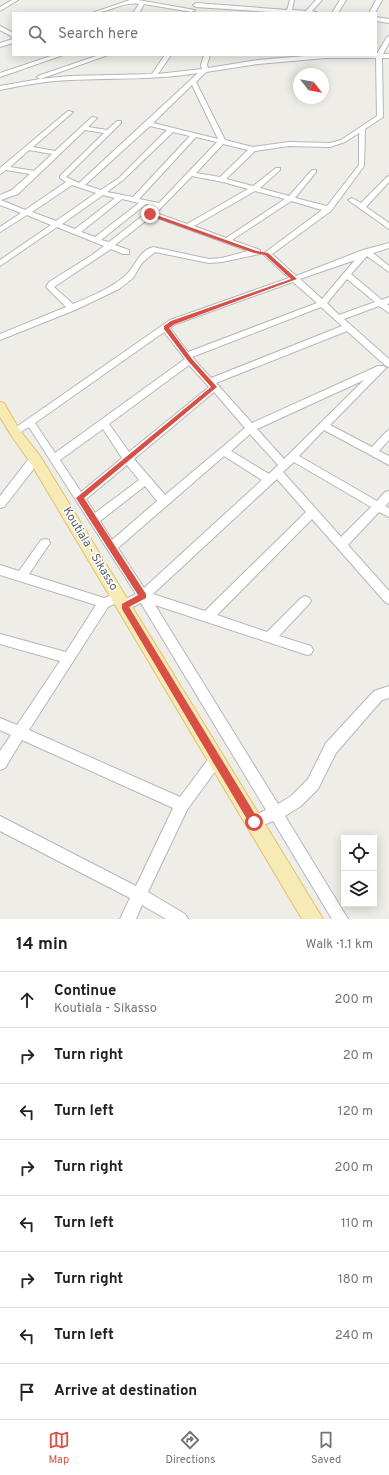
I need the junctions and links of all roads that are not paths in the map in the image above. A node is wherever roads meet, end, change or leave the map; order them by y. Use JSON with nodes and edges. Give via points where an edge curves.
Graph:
{"nodes":[{"id":1,"x":16,"y":0,"type":"edge"},
{"id":2,"x":114,"y":0,"type":"edge"},
{"id":3,"x":171,"y":0,"type":"edge"},
{"id":4,"x":229,"y":0,"type":"edge"},
{"id":5,"x":292,"y":0,"type":"edge"},
{"id":6,"x":319,"y":0,"type":"edge"},
{"id":7,"x":343,"y":0,"type":"edge"},
{"id":8,"x":379,"y":0,"type":"edge"},
{"id":9,"x":134,"y":1,"type":"edge"},
{"id":10,"x":142,"y":3,"type":"junction"},
{"id":11,"x":197,"y":3,"type":"edge"},
{"id":12,"x":168,"y":7,"type":"junction"},
{"id":13,"x":226,"y":7,"type":"junction"},
{"id":14,"x":0,"y":9,"type":"edge"},
{"id":15,"x":262,"y":9,"type":"edge"},
{"id":16,"x":107,"y":11,"type":"edge"},
{"id":17,"x":137,"y":12,"type":"edge"},
{"id":18,"x":165,"y":12,"type":"edge"},
{"id":19,"x":191,"y":12,"type":"edge"},
{"id":20,"x":224,"y":12,"type":"edge"},
{"id":21,"x":288,"y":12,"type":"edge"},
{"id":22,"x":308,"y":12,"type":"edge"},
{"id":23,"x":336,"y":12,"type":"edge"},
{"id":24,"x":373,"y":12,"type":"edge"},
{"id":25,"x":377,"y":19,"type":"edge"},
{"id":26,"x":389,"y":21,"type":"edge"},
{"id":27,"x":0,"y":28,"type":"edge"},
{"id":28,"x":12,"y":34,"type":"edge"},
{"id":29,"x":389,"y":38,"type":"edge"},
{"id":30,"x":12,"y":41,"type":"edge"},
{"id":31,"x":0,"y":45,"type":"edge"},
{"id":32,"x":96,"y":56,"type":"edge"},
{"id":33,"x":167,"y":56,"type":"edge"},
{"id":34,"x":207,"y":56,"type":"edge"},
{"id":35,"x":311,"y":56,"type":"edge"},
{"id":36,"x":379,"y":56,"type":"junction"},
{"id":37,"x":389,"y":56,"type":"edge"},
{"id":38,"x":248,"y":57,"type":"dead end"},
{"id":39,"x":272,"y":58,"type":"edge"},
{"id":40,"x":60,"y":60,"type":"edge"},
{"id":41,"x":249,"y":63,"type":"junction"},
{"id":42,"x":205,"y":70,"type":"junction"},
{"id":43,"x":0,"y":75,"type":"edge"},
{"id":44,"x":154,"y":76,"type":"junction"},
{"id":45,"x":91,"y":78,"type":"junction"},
{"id":46,"x":34,"y":81,"type":"junction"},
{"id":47,"x":193,"y":81,"type":"junction"},
{"id":48,"x":0,"y":88,"type":"edge"},
{"id":49,"x":70,"y":112,"type":"dead end"},
{"id":50,"x":94,"y":118,"type":"dead end"},
{"id":51,"x":119,"y":122,"type":"dead end"},
{"id":52,"x":149,"y":124,"type":"junction"},
{"id":53,"x":84,"y":128,"type":"junction"},
{"id":54,"x":362,"y":128,"type":"junction"},
{"id":55,"x":172,"y":129,"type":"junction"},
{"id":56,"x":108,"y":132,"type":"junction"},
{"id":57,"x":194,"y":135,"type":"junction"},
{"id":58,"x":222,"y":141,"type":"junction"},
{"id":59,"x":28,"y":148,"type":"junction"},
{"id":60,"x":253,"y":149,"type":"junction"},
{"id":61,"x":56,"y":153,"type":"junction"},
{"id":62,"x":278,"y":169,"type":"dead end"},
{"id":63,"x":2,"y":170,"type":"edge"},
{"id":64,"x":314,"y":171,"type":"dead end"},
{"id":65,"x":36,"y":173,"type":"junction"},
{"id":66,"x":191,"y":174,"type":"junction"},
{"id":67,"x":389,"y":178,"type":"edge"},
{"id":68,"x":222,"y":179,"type":"junction"},
{"id":69,"x":71,"y":182,"type":"junction"},
{"id":70,"x":82,"y":185,"type":"junction"},
{"id":71,"x":256,"y":188,"type":"junction"},
{"id":72,"x":102,"y":193,"type":"junction"},
{"id":73,"x":122,"y":197,"type":"junction"},
{"id":74,"x":0,"y":198,"type":"edge"},
{"id":75,"x":290,"y":198,"type":"junction"},
{"id":76,"x":134,"y":200,"type":"junction"},
{"id":77,"x":352,"y":200,"type":"dead end"},
{"id":78,"x":0,"y":202,"type":"edge"},
{"id":79,"x":145,"y":202,"type":"junction"},
{"id":80,"x":160,"y":205,"type":"junction"},
{"id":81,"x":362,"y":207,"type":"junction"},
{"id":82,"x":328,"y":209,"type":"junction"},
{"id":83,"x":26,"y":212,"type":"junction"},
{"id":84,"x":150,"y":214,"type":"junction"},
{"id":85,"x":57,"y":224,"type":"junction"},
{"id":86,"x":187,"y":227,"type":"junction"},
{"id":87,"x":389,"y":227,"type":"edge"},
{"id":88,"x":0,"y":230,"type":"edge"},
{"id":89,"x":76,"y":232,"type":"junction"},
{"id":90,"x":96,"y":240,"type":"junction"},
{"id":91,"x":226,"y":241,"type":"junction"},
{"id":92,"x":110,"y":245,"type":"junction"},
{"id":93,"x":389,"y":245,"type":"edge"},
{"id":94,"x":126,"y":252,"type":"dead end"},
{"id":95,"x":256,"y":252,"type":"junction"},
{"id":96,"x":366,"y":252,"type":"junction"},
{"id":97,"x":267,"y":254,"type":"junction"},
{"id":98,"x":0,"y":264,"type":"edge"},
{"id":99,"x":389,"y":270,"type":"edge"},
{"id":100,"x":347,"y":275,"type":"junction"},
{"id":101,"x":294,"y":279,"type":"junction"},
{"id":102,"x":385,"y":302,"type":"edge"},
{"id":103,"x":322,"y":304,"type":"junction"},
{"id":104,"x":72,"y":308,"type":"junction"},
{"id":105,"x":389,"y":310,"type":"edge"},
{"id":106,"x":338,"y":318,"type":"junction"},
{"id":107,"x":348,"y":327,"type":"junction"},
{"id":108,"x":166,"y":328,"type":"junction"},
{"id":109,"x":0,"y":337,"type":"edge"},
{"id":110,"x":189,"y":358,"type":"junction"},
{"id":111,"x":386,"y":366,"type":"edge"},
{"id":112,"x":212,"y":385,"type":"junction"},
{"id":113,"x":0,"y":406,"type":"edge"},
{"id":114,"x":30,"y":422,"type":"junction"},
{"id":115,"x":104,"y":423,"type":"junction"},
{"id":116,"x":324,"y":426,"type":"junction"},
{"id":117,"x":250,"y":428,"type":"junction"},
{"id":118,"x":15,"y":432,"type":"junction"},
{"id":119,"x":389,"y":434,"type":"edge"},
{"id":120,"x":223,"y":451,"type":"junction"},
{"id":121,"x":373,"y":452,"type":"junction"},
{"id":122,"x":292,"y":456,"type":"junction"},
{"id":123,"x":35,"y":459,"type":"junction"},
{"id":124,"x":54,"y":459,"type":"junction"},
{"id":125,"x":128,"y":459,"type":"junction"},
{"id":126,"x":389,"y":461,"type":"edge"},
{"id":127,"x":277,"y":472,"type":"junction"},
{"id":128,"x":146,"y":480,"type":"junction"},
{"id":129,"x":389,"y":495,"type":"edge"},
{"id":130,"x":80,"y":498,"type":"junction"},
{"id":131,"x":164,"y":502,"type":"junction"},
{"id":132,"x":0,"y":504,"type":"edge"},
{"id":133,"x":378,"y":506,"type":"junction"},
{"id":134,"x":312,"y":512,"type":"junction"},
{"id":135,"x":389,"y":513,"type":"edge"},
{"id":136,"x":94,"y":520,"type":"junction"},
{"id":137,"x":45,"y":542,"type":"dead end"},
{"id":138,"x":341,"y":544,"type":"junction"},
{"id":139,"x":111,"y":547,"type":"junction"},
{"id":140,"x":0,"y":570,"type":"edge"},
{"id":141,"x":21,"y":577,"type":"junction"},
{"id":142,"x":387,"y":592,"type":"edge"},
{"id":143,"x":143,"y":596,"type":"junction"},
{"id":144,"x":122,"y":601,"type":"junction"},
{"id":145,"x":305,"y":601,"type":"dead end"},
{"id":146,"x":104,"y":603,"type":"junction"},
{"id":147,"x":207,"y":617,"type":"junction"},
{"id":148,"x":269,"y":638,"type":"junction"},
{"id":149,"x":0,"y":639,"type":"edge"},
{"id":150,"x":307,"y":650,"type":"dead end"},
{"id":151,"x":69,"y":658,"type":"junction"},
{"id":152,"x":389,"y":692,"type":"edge"},
{"id":153,"x":0,"y":724,"type":"edge"},
{"id":154,"x":20,"y":732,"type":"junction"},
{"id":155,"x":217,"y":759,"type":"junction"},
{"id":156,"x":0,"y":763,"type":"edge"},
{"id":157,"x":182,"y":804,"type":"junction"},
{"id":158,"x":276,"y":813,"type":"junction"},
{"id":159,"x":254,"y":822,"type":"junction"},
{"id":160,"x":0,"y":823,"type":"edge"},
{"id":161,"x":139,"y":895,"type":"junction"},
{"id":162,"x":128,"y":919,"type":"edge"},
{"id":163,"x":180,"y":919,"type":"edge"},
{"id":164,"x":313,"y":919,"type":"edge"},
{"id":165,"x":340,"y":919,"type":"edge"}],
"edges":[{"from":1,"to":14,"type":"street"},
{"from":2,"to":16,"type":"street"},
{"from":3,"to":12,"type":"street"},
{"from":4,"to":13,"type":"street"},
{"from":5,"to":21,"type":"street"},
{"from":6,"to":22,"type":"street"},
{"from":7,"to":23,"type":"street"},
{"from":8,"to":24,"type":"street"},
{"from":9,"to":10,"type":"street"},
{"from":9,"to":16,"type":"street"},
{"from":10,"to":12,"type":"street"},
{"from":10,"to":17,"type":"street"},
{"from":11,"to":13,"type":"street"},
{"from":11,"to":19,"type":"street"},
{"from":12,"to":18,"type":"street"},
{"from":12,"to":19,"type":"street"},
{"from":13,"to":15,"type":"street"},
{"from":13,"to":20,"type":"street"},
{"from":15,"to":21,"type":"street"},
{"from":21,"to":22,"type":"street"},
{"from":25,"to":26,"type":"street"},
{"from":27,"to":28,"type":"street"},
{"from":29,"to":36,"type":"street"},
{"from":30,"to":31,"type":"street"},
{"from":32,"to":40,"type":"street"},
{"from":33,"to":44,"type":"street"},
{"from":34,"to":42,"type":"street"},
{"from":35,"to":39,"type":"street"},
{"from":36,"to":37,"type":"street"},
{"from":36,"to":54,"type":"street","via":[[380,117]]},
{"from":38,"to":41,"type":"street"},
{"from":39,"to":41,"type":"street"},
{"from":40,"to":43,"type":"street"},
{"from":40,"to":45,"type":"street"},
{"from":40,"to":46,"type":"street"},
{"from":41,"to":42,"type":"street"},
{"from":42,"to":44,"type":"street"},
{"from":42,"to":47,"type":"street"},
{"from":44,"to":45,"type":"street"},
{"from":45,"to":46,"type":"street"},
{"from":46,"to":48,"type":"street"},
{"from":47,"to":52,"type":"street"},
{"from":47,"to":58,"type":"street"},
{"from":49,"to":59,"type":"street"},
{"from":50,"to":53,"type":"street"},
{"from":51,"to":56,"type":"street"},
{"from":52,"to":55,"type":"street"},
{"from":52,"to":70,"type":"street"},
{"from":53,"to":56,"type":"street"},
{"from":53,"to":61,"type":"street"},
{"from":54,"to":60,"type":"street","via":[[343,141],[330,145],[289,144]]},
{"from":54,"to":82,"type":"street","via":[[362,165]]},
{"from":55,"to":57,"type":"street"},
{"from":55,"to":72,"type":"street","via":[[121,179]]},
{"from":56,"to":69,"type":"street","via":[[62,177]]},
{"from":57,"to":58,"type":"street"},
{"from":57,"to":76,"type":"street"},
{"from":58,"to":60,"type":"street"},
{"from":58,"to":66,"type":"street"},
{"from":59,"to":61,"type":"street"},
{"from":59,"to":63,"type":"street"},
{"from":60,"to":68,"type":"street"},
{"from":61,"to":65,"type":"street"},
{"from":62,"to":71,"type":"street"},
{"from":63,"to":65,"type":"street"},
{"from":64,"to":75,"type":"street"},
{"from":65,"to":74,"type":"street","via":[[15,192]]},
{"from":66,"to":68,"type":"street"},
{"from":66,"to":80,"type":"street"},
{"from":67,"to":81,"type":"street"},
{"from":68,"to":71,"type":"street"},
{"from":69,"to":70,"type":"street"},
{"from":69,"to":83,"type":"street"},
{"from":70,"to":72,"type":"street"},
{"from":71,"to":75,"type":"street"},
{"from":71,"to":86,"type":"street"},
{"from":72,"to":73,"type":"street"},
{"from":72,"to":85,"type":"street"},
{"from":73,"to":76,"type":"street"},
{"from":73,"to":89,"type":"street"},
{"from":75,"to":82,"type":"street"},
{"from":75,"to":91,"type":"street"},
{"from":76,"to":79,"type":"street"},
{"from":77,"to":81,"type":"street"},
{"from":78,"to":83,"type":"street"},
{"from":79,"to":80,"type":"street"},
{"from":79,"to":90,"type":"street"},
{"from":80,"to":84,"type":"street"},
{"from":81,"to":87,"type":"street"},
{"from":82,"to":97,"type":"street"},
{"from":83,"to":85,"type":"street"},
{"from":83,"to":88,"type":"street"},
{"from":84,"to":86,"type":"street"},
{"from":84,"to":92,"type":"street"},
{"from":85,"to":89,"type":"street"},
{"from":85,"to":98,"type":"street"},
{"from":86,"to":91,"type":"street"},
{"from":89,"to":90,"type":"street"},
{"from":90,"to":92,"type":"street"},
{"from":91,"to":95,"type":"street"},
{"from":92,"to":94,"type":"street"},
{"from":92,"to":104,"type":"street","via":[[50,287]]},
{"from":93,"to":96,"type":"street"},
{"from":95,"to":97,"type":"street"},
{"from":95,"to":104,"type":"street","via":[[209,261],[153,249],[139,262],[130,276],[116,287]]},
{"from":96,"to":99,"type":"street"},
{"from":96,"to":100,"type":"street"},
{"from":96,"to":101,"type":"street"},
{"from":97,"to":101,"type":"street"},
{"from":100,"to":102,"type":"street"},
{"from":100,"to":103,"type":"street"},
{"from":101,"to":103,"type":"street"},
{"from":101,"to":108,"type":"street","via":[[173,322]]},
{"from":102,"to":105,"type":"street"},
{"from":102,"to":106,"type":"street"},
{"from":103,"to":106,"type":"street"},
{"from":103,"to":110,"type":"street"},
{"from":104,"to":109,"type":"street"},
{"from":106,"to":107,"type":"street"},
{"from":107,"to":111,"type":"street"},
{"from":107,"to":112,"type":"street"},
{"from":108,"to":110,"type":"street"},
{"from":108,"to":114,"type":"street"},
{"from":110,"to":112,"type":"street"},
{"from":110,"to":115,"type":"street"},
{"from":111,"to":116,"type":"street"},
{"from":111,"to":117,"type":"street"},
{"from":112,"to":117,"type":"street"},
{"from":112,"to":125,"type":"street"},
{"from":113,"to":118,"type":"main road","name":"Koutiala - Sikasso"},
{"from":114,"to":118,"type":"street"},
{"from":114,"to":124,"type":"street"},
{"from":115,"to":124,"type":"street"},
{"from":115,"to":125,"type":"street"},
{"from":116,"to":121,"type":"street"},
{"from":116,"to":122,"type":"street"},
{"from":117,"to":120,"type":"street"},
{"from":117,"to":127,"type":"street"},
{"from":118,"to":123,"type":"main road","name":"Koutiala - Sikasso"},
{"from":119,"to":121,"type":"street"},
{"from":120,"to":127,"type":"street"},
{"from":120,"to":131,"type":"street"},
{"from":121,"to":126,"type":"street"},
{"from":122,"to":127,"type":"street"},
{"from":122,"to":133,"type":"street"},
{"from":123,"to":132,"type":"street"},
{"from":123,"to":144,"type":"main road","name":"Koutiala - Sikasso"},
{"from":124,"to":130,"type":"street"},
{"from":125,"to":128,"type":"street"},
{"from":125,"to":130,"type":"street"},
{"from":127,"to":134,"type":"street"},
{"from":127,"to":143,"type":"street"},
{"from":128,"to":131,"type":"street"},
{"from":128,"to":136,"type":"street"},
{"from":129,"to":133,"type":"street"},
{"from":130,"to":136,"type":"street"},
{"from":131,"to":139,"type":"street"},
{"from":133,"to":135,"type":"street"},
{"from":133,"to":138,"type":"street"},
{"from":134,"to":138,"type":"street"},
{"from":134,"to":147,"type":"street"},
{"from":136,"to":139,"type":"street"},
{"from":137,"to":141,"type":"street"},
{"from":138,"to":142,"type":"street"},
{"from":139,"to":143,"type":"street"},
{"from":140,"to":141,"type":"street"},
{"from":141,"to":146,"type":"street"},
{"from":143,"to":144,"type":"street"},
{"from":143,"to":147,"type":"street"},
{"from":143,"to":158,"type":"street"},
{"from":144,"to":146,"type":"street"},
{"from":144,"to":155,"type":"main road","name":"Koutiala - Sikasso"},
{"from":145,"to":148,"type":"street"},
{"from":146,"to":151,"type":"street"},
{"from":147,"to":148,"type":"street"},
{"from":148,"to":150,"type":"street"},
{"from":149,"to":151,"type":"street"},
{"from":151,"to":154,"type":"street"},
{"from":152,"to":158,"type":"street","via":[[378,695],[331,748],[313,784],[296,801]]},
{"from":153,"to":154,"type":"street"},
{"from":154,"to":156,"type":"street"},
{"from":154,"to":157,"type":"street"},
{"from":155,"to":157,"type":"street"},
{"from":155,"to":159,"type":"main road","name":"Koutiala - Sikasso"},
{"from":157,"to":161,"type":"street"},
{"from":158,"to":159,"type":"street"},
{"from":158,"to":165,"type":"street"},
{"from":159,"to":164,"type":"main road","name":"Koutiala - Sikasso"},
{"from":160,"to":161,"type":"street"},
{"from":161,"to":162,"type":"street"},
{"from":161,"to":163,"type":"street"}]}
